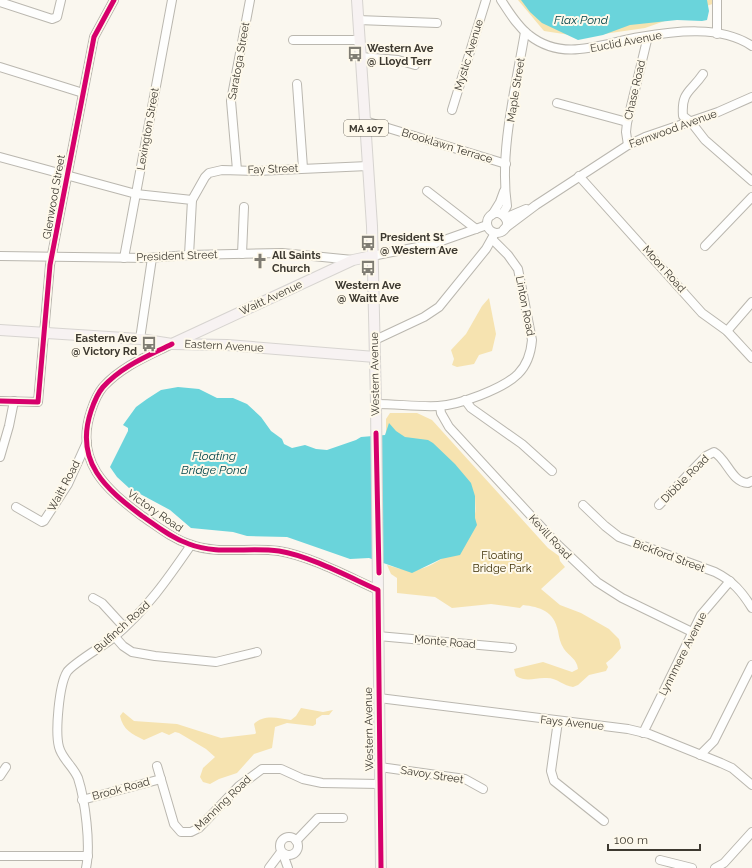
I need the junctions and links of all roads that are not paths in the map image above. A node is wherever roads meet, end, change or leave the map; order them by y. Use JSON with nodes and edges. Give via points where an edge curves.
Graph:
{"nodes":[{"id":1,"x":61,"y":0,"type":"edge"},
{"id":2,"x":114,"y":0,"type":"edge"},
{"id":3,"x":172,"y":0,"type":"edge"},
{"id":4,"x":250,"y":0,"type":"edge"},
{"id":5,"x":357,"y":0,"type":"edge"},
{"id":6,"x":486,"y":0,"type":"edge"},
{"id":7,"x":501,"y":0,"type":"edge"},
{"id":8,"x":717,"y":0,"type":"edge"},
{"id":9,"x":0,"y":2,"type":"edge"},
{"id":10,"x":358,"y":20,"type":"junction"},
{"id":11,"x":437,"y":23,"type":"dead end"},
{"id":12,"x":525,"y":32,"type":"junction"},
{"id":13,"x":717,"y":34,"type":"junction"},
{"id":14,"x":648,"y":36,"type":"junction"},
{"id":15,"x":293,"y":40,"type":"dead end"},
{"id":16,"x":360,"y":40,"type":"junction"},
{"id":17,"x":752,"y":46,"type":"edge"},
{"id":18,"x":361,"y":57,"type":"junction"},
{"id":19,"x":415,"y":65,"type":"dead end"},
{"id":20,"x":0,"y":67,"type":"edge"},
{"id":21,"x":703,"y":74,"type":"dead end"},
{"id":22,"x":297,"y":84,"type":"dead end"},
{"id":23,"x":83,"y":93,"type":"junction"},
{"id":24,"x":752,"y":97,"type":"edge"},
{"id":25,"x":557,"y":103,"type":"dead end"},
{"id":26,"x":452,"y":110,"type":"dead end"},
{"id":27,"x":365,"y":121,"type":"junction"},
{"id":28,"x":627,"y":122,"type":"junction"},
{"id":29,"x":691,"y":122,"type":"junction"},
{"id":30,"x":628,"y":145,"type":"junction"},
{"id":31,"x":0,"y":157,"type":"edge"},
{"id":32,"x":506,"y":164,"type":"junction"},
{"id":33,"x":368,"y":166,"type":"junction"},
{"id":34,"x":303,"y":168,"type":"junction"},
{"id":35,"x":237,"y":170,"type":"junction"},
{"id":36,"x":68,"y":176,"type":"junction"},
{"id":37,"x":579,"y":176,"type":"junction"},
{"id":38,"x":752,"y":181,"type":"edge"},
{"id":39,"x":505,"y":188,"type":"junction"},
{"id":40,"x":427,"y":191,"type":"dead end"},
{"id":41,"x":136,"y":194,"type":"junction"},
{"id":42,"x":752,"y":197,"type":"edge"},
{"id":43,"x":192,"y":200,"type":"junction"},
{"id":44,"x":536,"y":205,"type":"junction"},
{"id":45,"x":507,"y":206,"type":"junction"},
{"id":46,"x":244,"y":207,"type":"dead end"},
{"id":47,"x":518,"y":212,"type":"junction"},
{"id":48,"x":492,"y":215,"type":"junction"},
{"id":49,"x":503,"y":216,"type":"junction"},
{"id":50,"x":487,"y":225,"type":"junction"},
{"id":51,"x":476,"y":229,"type":"junction"},
{"id":52,"x":504,"y":229,"type":"junction"},
{"id":53,"x":493,"y":236,"type":"junction"},
{"id":54,"x":705,"y":246,"type":"dead end"},
{"id":55,"x":242,"y":254,"type":"junction"},
{"id":56,"x":189,"y":255,"type":"junction"},
{"id":57,"x":0,"y":256,"type":"edge"},
{"id":58,"x":52,"y":256,"type":"junction"},
{"id":59,"x":372,"y":256,"type":"junction"},
{"id":60,"x":124,"y":258,"type":"junction"},
{"id":61,"x":152,"y":258,"type":"junction"},
{"id":62,"x":353,"y":260,"type":"junction"},
{"id":63,"x":752,"y":302,"type":"edge"},
{"id":64,"x":0,"y":330,"type":"edge"},
{"id":65,"x":727,"y":331,"type":"junction"},
{"id":66,"x":44,"y":333,"type":"junction"},
{"id":67,"x":140,"y":339,"type":"junction"},
{"id":68,"x":375,"y":340,"type":"junction"},
{"id":69,"x":172,"y":344,"type":"junction"},
{"id":70,"x":375,"y":357,"type":"junction"},
{"id":71,"x":752,"y":358,"type":"edge"},
{"id":72,"x":465,"y":400,"type":"junction"},
{"id":73,"x":0,"y":401,"type":"edge"},
{"id":74,"x":14,"y":401,"type":"junction"},
{"id":75,"x":376,"y":404,"type":"junction"},
{"id":76,"x":440,"y":406,"type":"junction"},
{"id":77,"x":88,"y":442,"type":"junction"},
{"id":78,"x":0,"y":457,"type":"edge"},
{"id":79,"x":552,"y":471,"type":"dead end"},
{"id":80,"x":752,"y":481,"type":"edge"},
{"id":81,"x":583,"y":505,"type":"dead end"},
{"id":82,"x":659,"y":505,"type":"dead end"},
{"id":83,"x":16,"y":507,"type":"dead end"},
{"id":84,"x":191,"y":545,"type":"junction"},
{"id":85,"x":730,"y":581,"type":"junction"},
{"id":86,"x":378,"y":590,"type":"junction"},
{"id":87,"x":94,"y":598,"type":"dead end"},
{"id":88,"x":752,"y":608,"type":"edge"},
{"id":89,"x":124,"y":627,"type":"junction"},
{"id":90,"x":692,"y":632,"type":"junction"},
{"id":91,"x":115,"y":636,"type":"junction"},
{"id":92,"x":378,"y":636,"type":"junction"},
{"id":93,"x":512,"y":648,"type":"dead end"},
{"id":94,"x":257,"y":652,"type":"dead end"},
{"id":95,"x":752,"y":665,"type":"edge"},
{"id":96,"x":379,"y":698,"type":"junction"},
{"id":97,"x":558,"y":721,"type":"junction"},
{"id":98,"x":643,"y":733,"type":"junction"},
{"id":99,"x":700,"y":755,"type":"junction"},
{"id":100,"x":157,"y":766,"type":"dead end"},
{"id":101,"x":6,"y":767,"type":"dead end"},
{"id":102,"x":380,"y":767,"type":"junction"},
{"id":103,"x":0,"y":776,"type":"edge"},
{"id":104,"x":161,"y":779,"type":"junction"},
{"id":105,"x":380,"y":784,"type":"junction"},
{"id":106,"x":752,"y":786,"type":"edge"},
{"id":107,"x":483,"y":789,"type":"dead end"},
{"id":108,"x":82,"y":800,"type":"junction"},
{"id":109,"x":343,"y":818,"type":"dead end"},
{"id":110,"x":604,"y":821,"type":"dead end"},
{"id":111,"x":752,"y":832,"type":"edge"},
{"id":112,"x":296,"y":840,"type":"junction"},
{"id":113,"x":282,"y":853,"type":"junction"},
{"id":114,"x":0,"y":856,"type":"edge"},
{"id":115,"x":88,"y":856,"type":"junction"},
{"id":116,"x":660,"y":860,"type":"dead end"},
{"id":117,"x":86,"y":868,"type":"edge"},
{"id":118,"x":269,"y":868,"type":"edge"},
{"id":119,"x":288,"y":868,"type":"edge"},
{"id":120,"x":381,"y":868,"type":"edge"},
{"id":121,"x":692,"y":868,"type":"edge"},
{"id":122,"x":715,"y":868,"type":"edge"}],
"edges":[{"from":1,"to":9,"type":"street","via":[[57,17],[52,19]]},
{"from":2,"to":23,"type":"street","name":"Glenwood Street","via":[[94,37]]},
{"from":3,"to":41,"type":"street","name":"Lexington Street"},
{"from":4,"to":35,"type":"street","name":"Saratoga Street","via":[[232,101]]},
{"from":5,"to":10,"type":"main road","name":"Western Avenue","number":"MA 107"},
{"from":6,"to":26,"type":"street","name":"Mystic Avenue"},
{"from":7,"to":12,"type":"street"},
{"from":8,"to":13,"type":"street"},
{"from":10,"to":11,"type":"street"},
{"from":10,"to":16,"type":"main road","name":"Western Avenue","number":"MA 107"},
{"from":12,"to":14,"type":"street","name":"Euclid Avenue","via":[[541,42],[570,50],[585,50]]},
{"from":12,"to":32,"type":"street","name":"Maple Street"},
{"from":13,"to":14,"type":"street","name":"Euclid Avenue","via":[[692,32]]},
{"from":13,"to":17,"type":"street","name":"Euclid Avenue","via":[[737,38]]},
{"from":14,"to":28,"type":"street","name":"Chase Road"},
{"from":15,"to":16,"type":"street"},
{"from":16,"to":18,"type":"main road","name":"Western Avenue","number":"MA 107"},
{"from":18,"to":19,"type":"street","via":[[398,60]]},
{"from":18,"to":27,"type":"main road","name":"Western Avenue","number":"MA 107"},
{"from":20,"to":23,"type":"street"},
{"from":21,"to":29,"type":"street","via":[[683,101],[683,116]]},
{"from":22,"to":34,"type":"street"},
{"from":23,"to":36,"type":"street","name":"Glenwood Street"},
{"from":24,"to":29,"type":"street","name":"Fernwood Avenue"},
{"from":25,"to":28,"type":"street"},
{"from":27,"to":32,"type":"street","name":"Brooklawn Terrace"},
{"from":27,"to":33,"type":"main road","name":"Western Avenue","number":"MA 107"},
{"from":28,"to":30,"type":"street","name":"Chase Road"},
{"from":29,"to":30,"type":"street","name":"Fernwood Avenue"},
{"from":29,"to":38,"type":"street","via":[[705,140]]},
{"from":30,"to":37,"type":"street","name":"Fernwood Avenue"},
{"from":31,"to":36,"type":"street"},
{"from":32,"to":39,"type":"street","name":"Maple Street"},
{"from":33,"to":34,"type":"street","name":"Fay Street"},
{"from":33,"to":59,"type":"main road","name":"Western Avenue","number":"MA 107"},
{"from":34,"to":35,"type":"street","name":"Fay Street"},
{"from":35,"to":43,"type":"street","name":"Fay Street","via":[[209,173]]},
{"from":36,"to":41,"type":"street"},
{"from":36,"to":58,"type":"street","name":"Glenwood Street"},
{"from":37,"to":44,"type":"street","name":"Fernwood Avenue"},
{"from":37,"to":65,"type":"street","name":"Moon Road","via":[[702,313]]},
{"from":39,"to":45,"type":"street","name":"Maple Street"},
{"from":39,"to":48,"type":"street","name":"Maple Street"},
{"from":40,"to":51,"type":"street"},
{"from":41,"to":43,"type":"street"},
{"from":41,"to":60,"type":"street","name":"Lexington Street"},
{"from":42,"to":54,"type":"street"},
{"from":43,"to":56,"type":"street"},
{"from":44,"to":47,"type":"street","name":"Fernwood Avenue"},
{"from":44,"to":52,"type":"street","name":"Fernwood Avenue"},
{"from":45,"to":47,"type":"street","via":[[509,210]]},
{"from":45,"to":49,"type":"street"},
{"from":46,"to":55,"type":"street"},
{"from":47,"to":49,"type":"street","name":"Fernwood Avenue"},
{"from":48,"to":49,"type":"street"},
{"from":48,"to":50,"type":"street","name":"Maple Street"},
{"from":49,"to":52,"type":"street","via":[[506,224]]},
{"from":50,"to":51,"type":"street"},
{"from":50,"to":53,"type":"street"},
{"from":51,"to":59,"type":"street","via":[[433,244]]},
{"from":52,"to":53,"type":"street"},
{"from":53,"to":68,"type":"street","via":[[486,249],[439,307],[424,317]]},
{"from":53,"to":72,"type":"street","name":"Linton Road","via":[[518,269],[532,346],[526,363],[518,374]]},
{"from":55,"to":56,"type":"street","name":"President Street"},
{"from":55,"to":62,"type":"street","name":"President Street","via":[[282,254]]},
{"from":56,"to":61,"type":"street","name":"President Street"},
{"from":57,"to":58,"type":"street","name":"President Street"},
{"from":58,"to":60,"type":"street","name":"President Street"},
{"from":58,"to":66,"type":"street","name":"Glenwood Street"},
{"from":59,"to":62,"type":"main road","name":"Waitt Avenue"},
{"from":59,"to":68,"type":"main road","name":"Western Avenue","number":"MA 107"},
{"from":60,"to":61,"type":"street","name":"President Street"},
{"from":61,"to":67,"type":"street"},
{"from":62,"to":69,"type":"main road","name":"Waitt Avenue"},
{"from":63,"to":65,"type":"street"},
{"from":64,"to":66,"type":"main road","name":"Eastern Avenue"},
{"from":65,"to":71,"type":"street","name":"Moon Road"},
{"from":66,"to":67,"type":"main road","name":"Eastern Avenue"},
{"from":66,"to":74,"type":"street","name":"Glenwood Street","via":[[38,402]]},
{"from":67,"to":69,"type":"main road","name":"Eastern Avenue"},
{"from":68,"to":70,"type":"main road","name":"Western Avenue","number":"MA 107"},
{"from":69,"to":70,"type":"main road","name":"Eastern Avenue","via":[[227,345]]},
{"from":69,"to":77,"type":"street","name":"Victory Road","via":[[128,365],[102,387],[89,417]]},
{"from":70,"to":75,"type":"main road","name":"Western Avenue","number":"MA 107"},
{"from":72,"to":76,"type":"street","name":"Linton Road"},
{"from":72,"to":79,"type":"street","via":[[477,413],[529,449]]},
{"from":73,"to":74,"type":"street"},
{"from":74,"to":78,"type":"street"},
{"from":75,"to":76,"type":"street","name":"Linton Road"},
{"from":75,"to":86,"type":"main road","name":"Western Avenue","number":"MA 107"},
{"from":76,"to":90,"type":"street","name":"Kevill Road","via":[[449,427],[577,565],[607,589]]},
{"from":77,"to":83,"type":"street","name":"Waitt Road","via":[[68,484],[44,521]]},
{"from":77,"to":84,"type":"street","name":"Victory Road","via":[[90,459],[95,470],[110,490],[160,529]]},
{"from":80,"to":82,"type":"street","name":"Dibble Road","via":[[740,481],[718,455],[712,453],[706,456]]},
{"from":81,"to":85,"type":"street","name":"Bickford Street","via":[[619,537],[715,572]]},
{"from":84,"to":86,"type":"street","name":"Victory Road","via":[[280,552],[317,564]]},
{"from":84,"to":89,"type":"street","name":"Bulfinch Road","via":[[157,594]]},
{"from":85,"to":88,"type":"street","name":"Bickford Street","via":[[740,589]]},
{"from":85,"to":90,"type":"street","name":"Lynnmere Avenue","via":[[707,607]]},
{"from":86,"to":92,"type":"main road","name":"Western Avenue","number":"MA 107"},
{"from":87,"to":89,"type":"street"},
{"from":89,"to":91,"type":"street","name":"Bulfinch Road"},
{"from":90,"to":98,"type":"street","name":"Lynnmere Avenue"},
{"from":91,"to":94,"type":"street","via":[[132,652],[156,656],[216,662]]},
{"from":91,"to":108,"type":"street","name":"Bulfinch Road","via":[[69,669],[62,688],[59,747],[78,777]]},
{"from":92,"to":93,"type":"street","name":"Monte Road"},
{"from":92,"to":96,"type":"main road","name":"Western Avenue","number":"MA 107"},
{"from":95,"to":99,"type":"street","via":[[714,741]]},
{"from":96,"to":97,"type":"street","name":"Fays Avenue"},
{"from":96,"to":102,"type":"main road","name":"Western Avenue","number":"MA 107"},
{"from":97,"to":98,"type":"street","name":"Fays Avenue"},
{"from":97,"to":110,"type":"street","via":[[551,770],[554,781]]},
{"from":98,"to":99,"type":"street","name":"Fays Avenue"},
{"from":99,"to":106,"type":"street","name":"Fays Avenue","via":[[732,768]]},
{"from":100,"to":104,"type":"street","name":"Manning Road"},
{"from":101,"to":103,"type":"street"},
{"from":102,"to":105,"type":"main road","name":"Western Avenue","number":"MA 107"},
{"from":102,"to":107,"type":"street","name":"Savoy Street","via":[[466,779]]},
{"from":104,"to":105,"type":"street","name":"Manning Road","via":[[176,829],[187,833],[199,828],[239,786],[262,769],[281,769],[303,779],[322,783]]},
{"from":104,"to":108,"type":"street","name":"Brook Road"},
{"from":105,"to":120,"type":"main road","name":"Western Avenue","number":"MA 107"},
{"from":108,"to":115,"type":"street","name":"Bulfinch Road"},
{"from":109,"to":112,"type":"street","via":[[318,818]]},
{"from":111,"to":122,"type":"street","via":[[724,863]]},
{"from":112,"to":113,"type":"street","via":[[296,853],[291,856]]},
{"from":112,"to":113,"type":"street","via":[[290,837],[282,840]]},
{"from":113,"to":118,"type":"street"},
{"from":113,"to":119,"type":"street"},
{"from":114,"to":115,"type":"street"},
{"from":115,"to":117,"type":"street","name":"Bulfinch Road"},
{"from":116,"to":121,"type":"street"}]}
